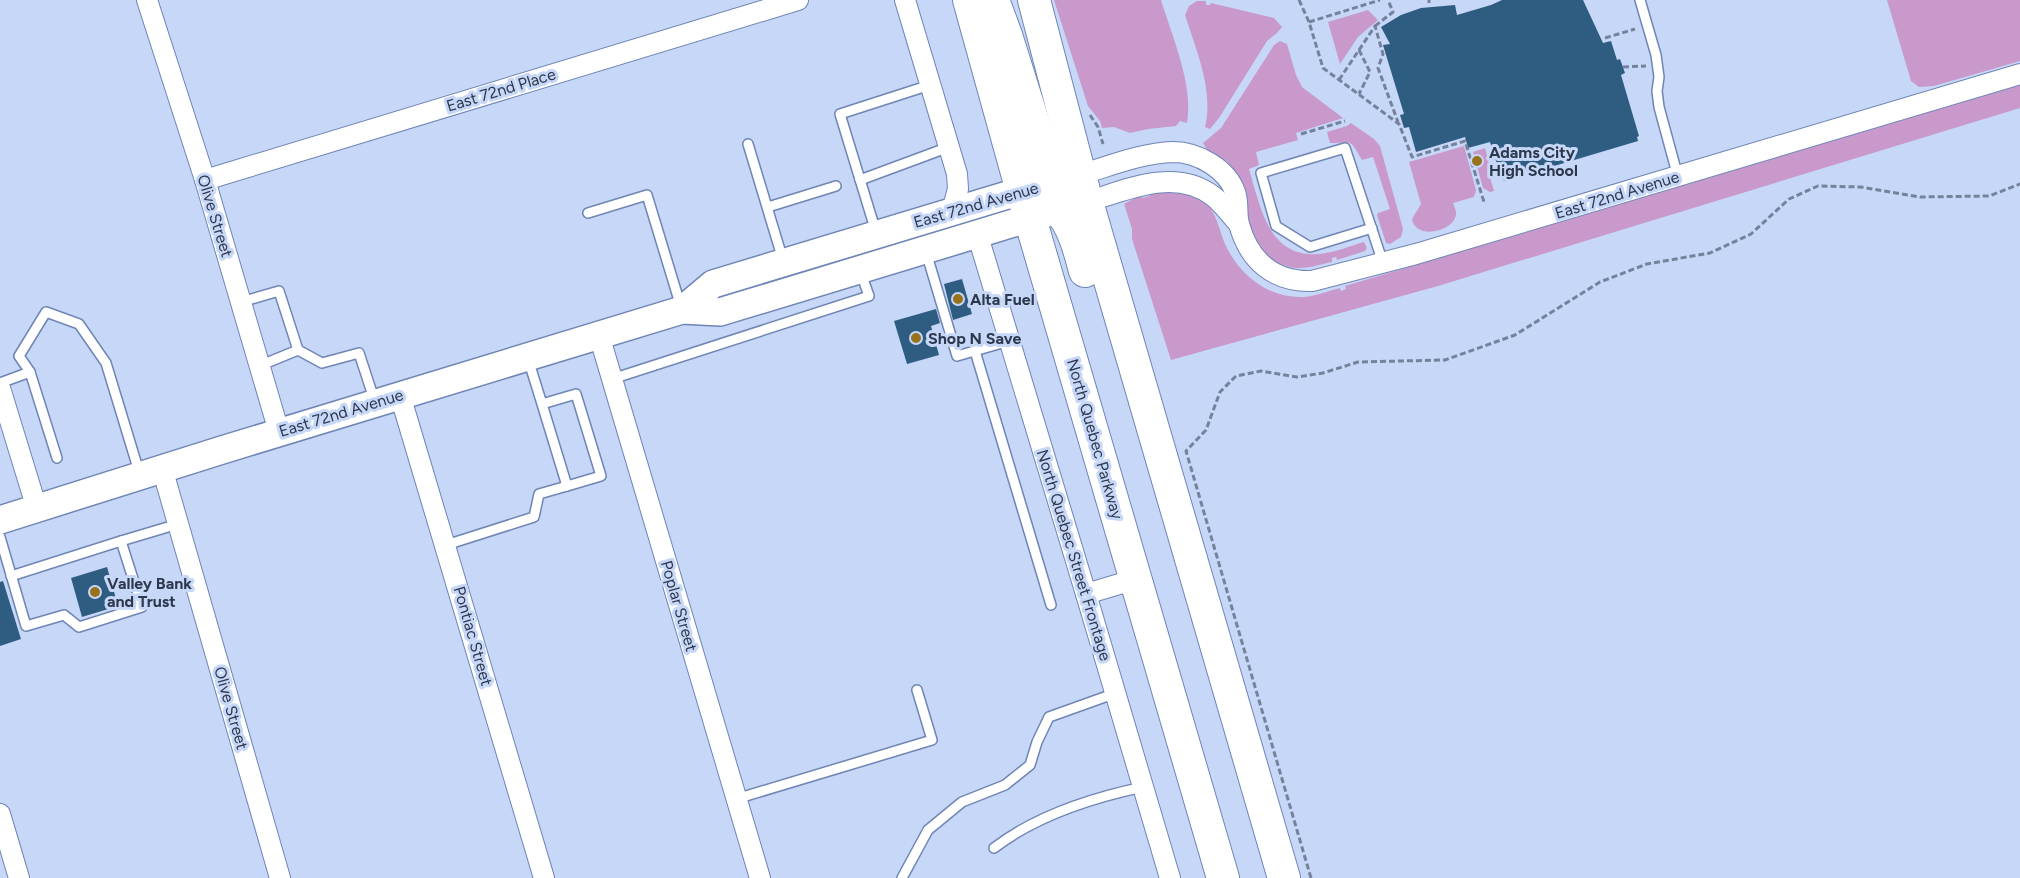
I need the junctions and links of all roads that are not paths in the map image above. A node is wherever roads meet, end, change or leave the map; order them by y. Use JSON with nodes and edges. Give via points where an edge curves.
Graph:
{"nodes":[{"id":1,"x":147,"y":0,"type":"edge"},
{"id":2,"x":798,"y":0,"type":"edge"},
{"id":3,"x":905,"y":0,"type":"edge"},
{"id":4,"x":969,"y":0,"type":"edge"},
{"id":5,"x":993,"y":0,"type":"edge"},
{"id":6,"x":1034,"y":0,"type":"edge"},
{"id":7,"x":1640,"y":0,"type":"edge"},
{"id":8,"x":2020,"y":74,"type":"edge"},
{"id":9,"x":930,"y":85,"type":"junction"},
{"id":10,"x":748,"y":144,"type":"dead end"},
{"id":11,"x":949,"y":147,"type":"junction"},
{"id":12,"x":1678,"y":177,"type":"junction"},
{"id":13,"x":205,"y":180,"type":"junction"},
{"id":14,"x":860,"y":180,"type":"junction"},
{"id":15,"x":836,"y":186,"type":"dead end"},
{"id":16,"x":1055,"y":196,"type":"junction"},
{"id":17,"x":768,"y":207,"type":"junction"},
{"id":18,"x":952,"y":211,"type":"junction"},
{"id":19,"x":588,"y":213,"type":"dead end"},
{"id":20,"x":1238,"y":223,"type":"junction"},
{"id":21,"x":1372,"y":228,"type":"junction"},
{"id":22,"x":977,"y":233,"type":"junction"},
{"id":23,"x":877,"y":234,"type":"junction"},
{"id":24,"x":925,"y":250,"type":"junction"},
{"id":25,"x":784,"y":262,"type":"junction"},
{"id":26,"x":1383,"y":263,"type":"junction"},
{"id":27,"x":860,"y":270,"type":"junction"},
{"id":28,"x":241,"y":302,"type":"junction"},
{"id":29,"x":682,"y":310,"type":"junction"},
{"id":30,"x":599,"y":335,"type":"junction"},
{"id":31,"x":1009,"y":341,"type":"junction"},
{"id":32,"x":298,"y":350,"type":"junction"},
{"id":33,"x":975,"y":351,"type":"junction"},
{"id":34,"x":527,"y":357,"type":"junction"},
{"id":35,"x":259,"y":366,"type":"junction"},
{"id":36,"x":30,"y":372,"type":"junction"},
{"id":37,"x":612,"y":380,"type":"junction"},
{"id":38,"x":0,"y":383,"type":"edge"},
{"id":39,"x":0,"y":388,"type":"edge"},
{"id":40,"x":388,"y":399,"type":"junction"},
{"id":41,"x":542,"y":404,"type":"junction"},
{"id":42,"x":279,"y":432,"type":"junction"},
{"id":43,"x":57,"y":458,"type":"dead end"},
{"id":44,"x":151,"y":472,"type":"junction"},
{"id":45,"x":567,"y":486,"type":"junction"},
{"id":46,"x":36,"y":509,"type":"junction"},
{"id":47,"x":0,"y":520,"type":"edge"},
{"id":48,"x":178,"y":524,"type":"junction"},
{"id":49,"x":0,"y":537,"type":"edge"},
{"id":50,"x":121,"y":541,"type":"junction"},
{"id":51,"x":446,"y":545,"type":"junction"},
{"id":52,"x":11,"y":576,"type":"junction"},
{"id":53,"x":1136,"y":579,"type":"junction"},
{"id":54,"x":1086,"y":594,"type":"junction"},
{"id":55,"x":1051,"y":605,"type":"dead end"},
{"id":56,"x":917,"y":690,"type":"dead end"},
{"id":57,"x":1116,"y":693,"type":"junction"},
{"id":58,"x":1143,"y":787,"type":"junction"},
{"id":59,"x":736,"y":799,"type":"junction"},
{"id":60,"x":0,"y":814,"type":"edge"},
{"id":61,"x":994,"y":848,"type":"dead end"},
{"id":62,"x":19,"y":878,"type":"edge"},
{"id":63,"x":280,"y":878,"type":"edge"},
{"id":64,"x":544,"y":878,"type":"edge"},
{"id":65,"x":760,"y":878,"type":"edge"},
{"id":66,"x":902,"y":878,"type":"edge"},
{"id":67,"x":1170,"y":878,"type":"edge"},
{"id":68,"x":1223,"y":878,"type":"edge"},
{"id":69,"x":1284,"y":878,"type":"edge"}],
"edges":[{"from":1,"to":13,"type":"street","name":"Olive Street"},
{"from":2,"to":13,"type":"street","name":"East 72nd Place"},
{"from":3,"to":9,"type":"street"},
{"from":4,"to":16,"type":"main road","name":"North Quebec Parkway"},
{"from":5,"to":16,"type":"main road"},
{"from":6,"to":16,"type":"main road","name":"North Quebec Parkway"},
{"from":7,"to":12,"type":"lane","via":[[1656,55],[1659,107]]},
{"from":8,"to":12,"type":"street","name":"East 72nd Avenue"},
{"from":9,"to":11,"type":"street"},
{"from":9,"to":14,"type":"lane","via":[[840,114]]},
{"from":10,"to":17,"type":"lane"},
{"from":11,"to":14,"type":"lane"},
{"from":11,"to":18,"type":"street","via":[[958,181]]},
{"from":12,"to":26,"type":"street","name":"East 72nd Avenue"},
{"from":13,"to":28,"type":"street","name":"Olive Street"},
{"from":14,"to":23,"type":"lane"},
{"from":15,"to":17,"type":"lane"},
{"from":16,"to":18,"type":"main road","name":"East 72nd Avenue"},
{"from":16,"to":20,"type":"street","name":"East 72nd Avenue","via":[[1157,182],[1190,184],[1214,197]]},
{"from":16,"to":20,"type":"street","name":"East 72nd Avenue","via":[[1151,154],[1175,152],[1218,168],[1230,180],[1236,194]]},
{"from":16,"to":22,"type":"main road","name":"East 72nd Avenue"},
{"from":16,"to":53,"type":"main road","name":"North Quebec Parkway"},
{"from":16,"to":69,"type":"main road","name":"North Quebec Parkway","via":[[1215,644]]},
{"from":17,"to":25,"type":"lane"},
{"from":18,"to":23,"type":"main road","name":"East 72nd Avenue"},
{"from":19,"to":29,"type":"lane","via":[[647,195]]},
{"from":20,"to":26,"type":"street","name":"East 72nd Avenue","via":[[1259,263],[1285,278],[1312,281]]},
{"from":21,"to":21,"type":"lane","via":[[1345,148],[1261,173],[1276,226],[1310,247]]},
{"from":21,"to":26,"type":"lane"},
{"from":22,"to":24,"type":"main road","name":"East 72nd Avenue"},
{"from":22,"to":31,"type":"street","name":"North Quebec Street Frontage"},
{"from":23,"to":25,"type":"main road","name":"East 72nd Avenue"},
{"from":24,"to":27,"type":"main road","name":"East 72nd Avenue"},
{"from":24,"to":33,"type":"lane","via":[[957,356]]},
{"from":25,"to":29,"type":"main road","name":"East 72nd Avenue","via":[[713,284]]},
{"from":27,"to":29,"type":"main road","name":"East 72nd Avenue","via":[[720,312]]},
{"from":27,"to":37,"type":"lane","via":[[869,296]]},
{"from":28,"to":32,"type":"lane","via":[[279,291]]},
{"from":28,"to":35,"type":"street","name":"Olive Street"},
{"from":29,"to":30,"type":"main road","name":"East 72nd Avenue"},
{"from":30,"to":34,"type":"main road","name":"East 72nd Avenue"},
{"from":30,"to":37,"type":"street","name":"Poplar Street"},
{"from":31,"to":33,"type":"lane"},
{"from":31,"to":54,"type":"street","name":"North Quebec Street Frontage"},
{"from":32,"to":35,"type":"lane"},
{"from":32,"to":40,"type":"lane","via":[[322,363],[359,353]]},
{"from":33,"to":55,"type":"lane"},
{"from":34,"to":40,"type":"main road","name":"East 72nd Avenue"},
{"from":34,"to":41,"type":"lane"},
{"from":35,"to":42,"type":"street","name":"Olive Street"},
{"from":36,"to":38,"type":"lane"},
{"from":36,"to":43,"type":"lane"},
{"from":36,"to":44,"type":"lane","via":[[19,356],[46,312],[79,324],[106,363]]},
{"from":37,"to":59,"type":"street","name":"Poplar Street"},
{"from":39,"to":46,"type":"street"},
{"from":40,"to":42,"type":"main road","name":"East 72nd Avenue"},
{"from":40,"to":51,"type":"street","name":"Pontiac Street"},
{"from":41,"to":45,"type":"lane"},
{"from":41,"to":45,"type":"lane","via":[[576,394],[595,455],[601,476]]},
{"from":42,"to":44,"type":"main road","name":"East 72nd Avenue"},
{"from":44,"to":46,"type":"main road","name":"East 72nd Avenue"},
{"from":44,"to":48,"type":"street","name":"Olive Street"},
{"from":45,"to":51,"type":"lane","via":[[539,494],[534,517]]},
{"from":46,"to":47,"type":"main road","name":"East 72nd Avenue"},
{"from":48,"to":50,"type":"lane"},
{"from":48,"to":63,"type":"street","name":"Olive Street"},
{"from":49,"to":52,"type":"lane"},
{"from":50,"to":52,"type":"lane"},
{"from":50,"to":52,"type":"lane","via":[[142,607],[79,627],[64,615],[26,626]]},
{"from":51,"to":64,"type":"street","name":"Pontiac Street"},
{"from":53,"to":54,"type":"street"},
{"from":53,"to":68,"type":"main road","name":"North Quebec Parkway"},
{"from":54,"to":57,"type":"street","name":"North Quebec Street Frontage"},
{"from":56,"to":59,"type":"lane","via":[[932,740]]},
{"from":57,"to":58,"type":"street","name":"North Quebec Street Frontage"},
{"from":57,"to":66,"type":"lane","via":[[1049,717],[1030,765],[1005,785],[962,802],[928,830]]},
{"from":58,"to":61,"type":"lane","via":[[1058,812]]},
{"from":58,"to":67,"type":"street","name":"North Quebec Street Frontage"},
{"from":59,"to":65,"type":"street","name":"Poplar Street"},
{"from":60,"to":62,"type":"street"}]}
